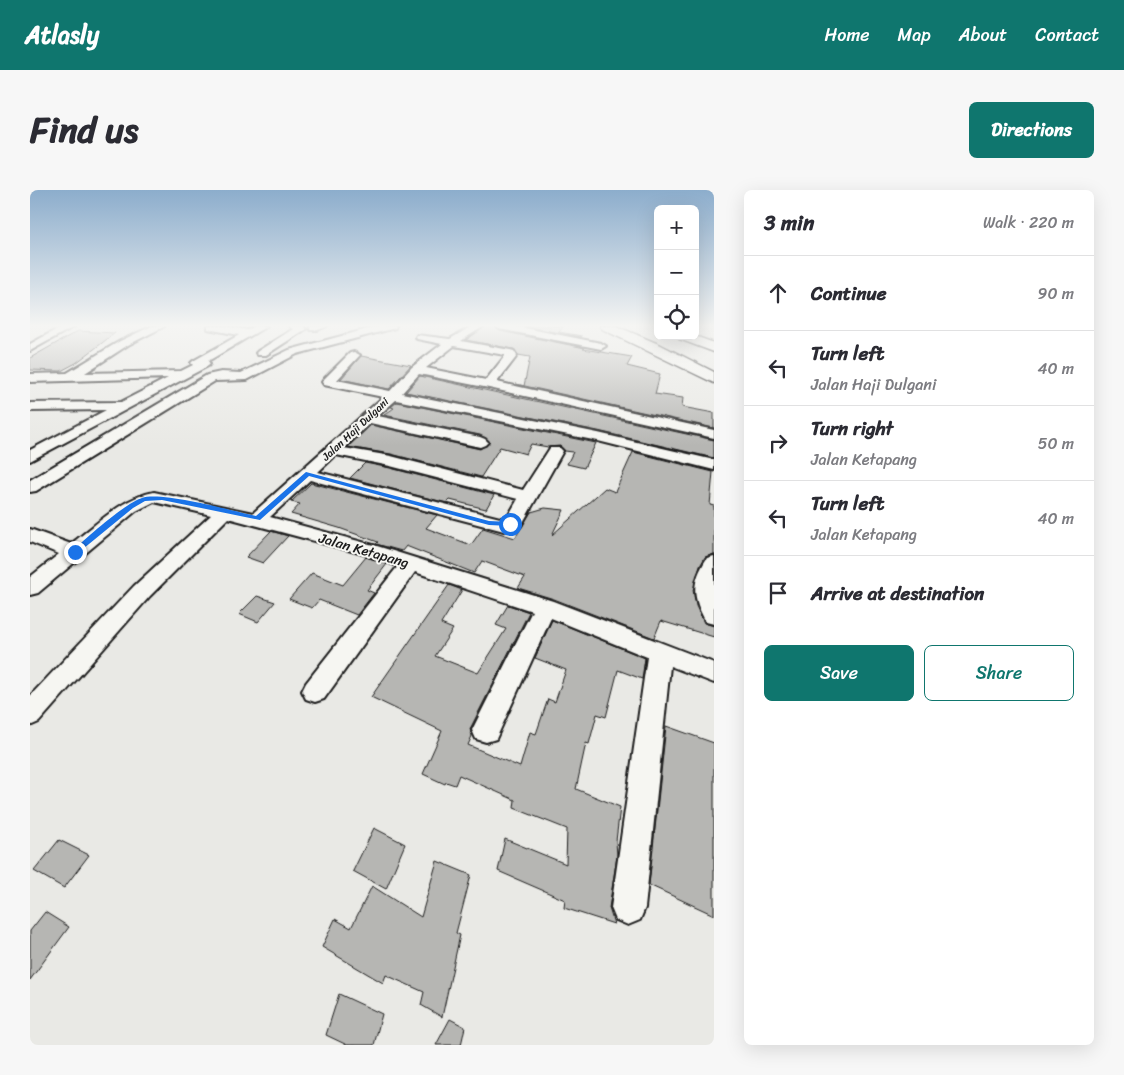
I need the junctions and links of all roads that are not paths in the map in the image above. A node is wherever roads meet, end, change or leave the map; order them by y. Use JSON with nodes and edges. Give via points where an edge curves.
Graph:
{"nodes":[{"id":1,"x":87,"y":366,"type":"edge"},
{"id":2,"x":200,"y":366,"type":"edge"},
{"id":3,"x":213,"y":366,"type":"edge"},
{"id":4,"x":242,"y":366,"type":"edge"},
{"id":5,"x":265,"y":366,"type":"edge"},
{"id":6,"x":344,"y":366,"type":"edge"},
{"id":7,"x":421,"y":366,"type":"edge"},
{"id":8,"x":503,"y":366,"type":"edge"},
{"id":9,"x":691,"y":366,"type":"edge"},
{"id":10,"x":416,"y":370,"type":"junction"},
{"id":11,"x":184,"y":374,"type":"junction"},
{"id":12,"x":69,"y":377,"type":"junction"},
{"id":13,"x":30,"y":378,"type":"edge"},
{"id":14,"x":714,"y":378,"type":"edge"},
{"id":15,"x":489,"y":384,"type":"junction"},
{"id":16,"x":392,"y":395,"type":"junction"},
{"id":17,"x":126,"y":406,"type":"junction"},
{"id":18,"x":30,"y":408,"type":"edge"},
{"id":19,"x":366,"y":418,"type":"junction"},
{"id":20,"x":714,"y":434,"type":"edge"},
{"id":21,"x":480,"y":442,"type":"dead end"},
{"id":22,"x":332,"y":450,"type":"junction"},
{"id":23,"x":555,"y":451,"type":"dead end"},
{"id":24,"x":30,"y":456,"type":"edge"},
{"id":25,"x":714,"y":465,"type":"edge"},
{"id":26,"x":308,"y":474,"type":"junction"},
{"id":27,"x":30,"y":487,"type":"edge"},
{"id":28,"x":528,"y":496,"type":"junction"},
{"id":29,"x":223,"y":513,"type":"junction"},
{"id":30,"x":257,"y":519,"type":"junction"},
{"id":31,"x":30,"y":535,"type":"edge"},
{"id":32,"x":75,"y":552,"type":"junction"},
{"id":33,"x":714,"y":562,"type":"edge"},
{"id":34,"x":411,"y":564,"type":"junction"},
{"id":35,"x":30,"y":588,"type":"edge"},
{"id":36,"x":545,"y":607,"type":"junction"},
{"id":37,"x":714,"y":616,"type":"edge"},
{"id":38,"x":660,"y":651,"type":"junction"},
{"id":39,"x":714,"y":673,"type":"edge"},
{"id":40,"x":315,"y":691,"type":"dead end"},
{"id":41,"x":30,"y":714,"type":"edge"},
{"id":42,"x":486,"y":730,"type":"dead end"},
{"id":43,"x":628,"y":908,"type":"dead end"}],
"edges":[{"from":1,"to":12,"type":"street"},
{"from":2,"to":11,"type":"street"},
{"from":3,"to":4,"type":"street","via":[[231,370]]},
{"from":5,"to":27,"type":"street","via":[[243,377],[211,378]]},
{"from":6,"to":16,"type":"street","via":[[328,382]]},
{"from":7,"to":10,"type":"street","name":"Jalan Haji Dulgani"},
{"from":8,"to":15,"type":"street"},
{"from":9,"to":14,"type":"highway"},
{"from":10,"to":15,"type":"street"},
{"from":10,"to":16,"type":"street","name":"Jalan Haji Dulgani"},
{"from":11,"to":12,"type":"street"},
{"from":11,"to":17,"type":"street"},
{"from":12,"to":13,"type":"street"},
{"from":15,"to":20,"type":"street"},
{"from":16,"to":19,"type":"street","name":"Jalan Haji Dulgani"},
{"from":16,"to":25,"type":"street","via":[[607,439]]},
{"from":17,"to":18,"type":"street"},
{"from":17,"to":24,"type":"street"},
{"from":19,"to":21,"type":"street"},
{"from":19,"to":22,"type":"street","name":"Jalan Haji Dulgani"},
{"from":22,"to":26,"type":"street","name":"Jalan Haji Dulgani"},
{"from":22,"to":28,"type":"street"},
{"from":23,"to":28,"type":"street"},
{"from":26,"to":28,"type":"street","via":[[504,525],[514,522]]},
{"from":26,"to":30,"type":"street","name":"Jalan Haji Dulgani"},
{"from":29,"to":30,"type":"street","name":"Jalan Ketapang"},
{"from":29,"to":32,"type":"street","name":"Jalan Ketapang","via":[[162,498],[148,498],[136,503]]},
{"from":29,"to":41,"type":"street","via":[[142,590]]},
{"from":30,"to":34,"type":"street","name":"Jalan Ketapang"},
{"from":31,"to":32,"type":"street"},
{"from":32,"to":35,"type":"street","name":"Jalan Ketapang"},
{"from":33,"to":37,"type":"street","via":[[707,576],[705,593]]},
{"from":34,"to":36,"type":"street","name":"Jalan Ketapang"},
{"from":34,"to":40,"type":"street"},
{"from":36,"to":38,"type":"street","name":"Jalan Ketapang"},
{"from":36,"to":42,"type":"street"},
{"from":38,"to":39,"type":"street","name":"Jalan Ketapang"},
{"from":38,"to":43,"type":"street"}]}
